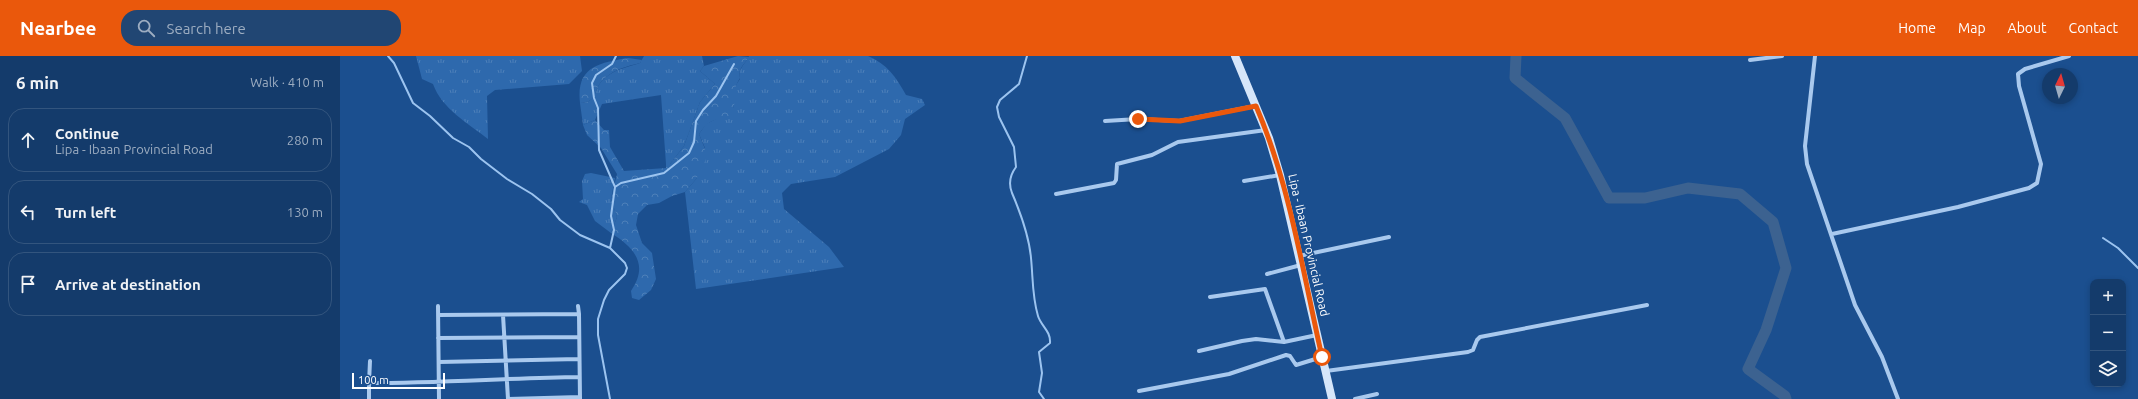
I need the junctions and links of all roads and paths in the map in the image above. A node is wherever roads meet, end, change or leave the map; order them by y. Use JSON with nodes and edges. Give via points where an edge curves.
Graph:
{"nodes":[{"id":1,"x":1235,"y":56,"type":"edge"},
{"id":2,"x":1782,"y":56,"type":"edge"},
{"id":3,"x":1815,"y":56,"type":"edge"},
{"id":4,"x":2069,"y":56,"type":"edge"},
{"id":5,"x":1750,"y":60,"type":"dead end"},
{"id":6,"x":1256,"y":106,"type":"junction"},
{"id":7,"x":1105,"y":121,"type":"dead end"},
{"id":8,"x":1266,"y":130,"type":"junction"},
{"id":9,"x":1280,"y":175,"type":"junction"},
{"id":10,"x":1244,"y":181,"type":"dead end"},
{"id":11,"x":1056,"y":194,"type":"dead end"},
{"id":12,"x":1832,"y":234,"type":"junction"},
{"id":13,"x":1389,"y":237,"type":"dead end"},
{"id":14,"x":1299,"y":256,"type":"junction"},
{"id":15,"x":1302,"y":265,"type":"junction"},
{"id":16,"x":1267,"y":274,"type":"dead end"},
{"id":17,"x":1210,"y":297,"type":"dead end"},
{"id":18,"x":1647,"y":305,"type":"dead end"},
{"id":19,"x":438,"y":306,"type":"dead end"},
{"id":20,"x":578,"y":306,"type":"dead end"},
{"id":21,"x":579,"y":314,"type":"junction"},
{"id":22,"x":438,"y":315,"type":"junction"},
{"id":23,"x":503,"y":315,"type":"junction"},
{"id":24,"x":1318,"y":335,"type":"junction"},
{"id":25,"x":504,"y":337,"type":"junction"},
{"id":26,"x":579,"y":337,"type":"junction"},
{"id":27,"x":438,"y":338,"type":"junction"},
{"id":28,"x":1284,"y":342,"type":"junction"},
{"id":29,"x":1199,"y":351,"type":"dead end"},
{"id":30,"x":1322,"y":357,"type":"junction"},
{"id":31,"x":579,"y":359,"type":"junction"},
{"id":32,"x":505,"y":360,"type":"junction"},
{"id":33,"x":370,"y":361,"type":"dead end"},
{"id":34,"x":439,"y":362,"type":"junction"},
{"id":35,"x":1326,"y":371,"type":"junction"},
{"id":36,"x":579,"y":377,"type":"junction"},
{"id":37,"x":506,"y":378,"type":"junction"},
{"id":38,"x":369,"y":383,"type":"junction"},
{"id":39,"x":439,"y":383,"type":"junction"},
{"id":40,"x":1139,"y":391,"type":"dead end"},
{"id":41,"x":1377,"y":394,"type":"dead end"},
{"id":42,"x":580,"y":398,"type":"edge"},
{"id":43,"x":369,"y":399,"type":"edge"},
{"id":44,"x":439,"y":399,"type":"edge"},
{"id":45,"x":508,"y":399,"type":"edge"},
{"id":46,"x":1332,"y":399,"type":"edge"},
{"id":47,"x":1355,"y":399,"type":"edge"},
{"id":48,"x":1898,"y":399,"type":"edge"}],
"edges":[{"from":1,"to":6,"type":"main road","name":"Lipa - Ibaan Provincial Road"},
{"from":2,"to":5,"type":"street"},
{"from":3,"to":12,"type":"street","via":[[1805,146],[1807,164]]},
{"from":4,"to":12,"type":"street","via":[[2025,69],[2018,74],[2040,164],[2037,183],[2029,188],[1958,207]]},
{"from":6,"to":7,"type":"street","via":[[1180,121]]},
{"from":6,"to":8,"type":"main road","name":"Lipa - Ibaan Provincial Road"},
{"from":8,"to":9,"type":"main road","name":"Lipa - Ibaan Provincial Road"},
{"from":8,"to":11,"type":"street","via":[[1178,142],[1152,155],[1117,164],[1114,183]]},
{"from":9,"to":10,"type":"street"},
{"from":9,"to":14,"type":"main road","name":"Lipa - Ibaan Provincial Road"},
{"from":12,"to":48,"type":"street","via":[[1855,305],[1882,357]]},
{"from":13,"to":14,"type":"street"},
{"from":14,"to":15,"type":"main road","name":"Lipa - Ibaan Provincial Road"},
{"from":15,"to":16,"type":"street"},
{"from":15,"to":24,"type":"main road","name":"Lipa - Ibaan Provincial Road"},
{"from":17,"to":28,"type":"street","via":[[1265,289]]},
{"from":18,"to":35,"type":"street","via":[[1480,337],[1473,350],[1468,352]]},
{"from":19,"to":22,"type":"street"},
{"from":20,"to":21,"type":"street"},
{"from":21,"to":23,"type":"street"},
{"from":21,"to":26,"type":"street"},
{"from":22,"to":23,"type":"street"},
{"from":22,"to":27,"type":"street"},
{"from":23,"to":25,"type":"street"},
{"from":24,"to":28,"type":"street"},
{"from":24,"to":30,"type":"main road","name":"Lipa - Ibaan Provincial Road"},
{"from":25,"to":26,"type":"street"},
{"from":25,"to":27,"type":"street"},
{"from":25,"to":32,"type":"street"},
{"from":26,"to":31,"type":"street"},
{"from":27,"to":34,"type":"street"},
{"from":28,"to":29,"type":"street","via":[[1256,339]]},
{"from":30,"to":35,"type":"main road","name":"Lipa - Ibaan Provincial Road"},
{"from":30,"to":40,"type":"street","via":[[1296,365],[1290,356],[1286,355],[1229,374]]},
{"from":31,"to":32,"type":"street"},
{"from":31,"to":36,"type":"street"},
{"from":32,"to":34,"type":"street"},
{"from":32,"to":37,"type":"street"},
{"from":33,"to":38,"type":"street"},
{"from":34,"to":39,"type":"street"},
{"from":35,"to":46,"type":"main road","name":"Lipa - Ibaan Provincial Road"},
{"from":36,"to":37,"type":"street"},
{"from":36,"to":42,"type":"street"},
{"from":37,"to":39,"type":"street"},
{"from":37,"to":45,"type":"street"},
{"from":38,"to":39,"type":"street"},
{"from":38,"to":43,"type":"street"},
{"from":39,"to":44,"type":"street"},
{"from":41,"to":47,"type":"street"},
{"from":42,"to":45,"type":"street"}]}
